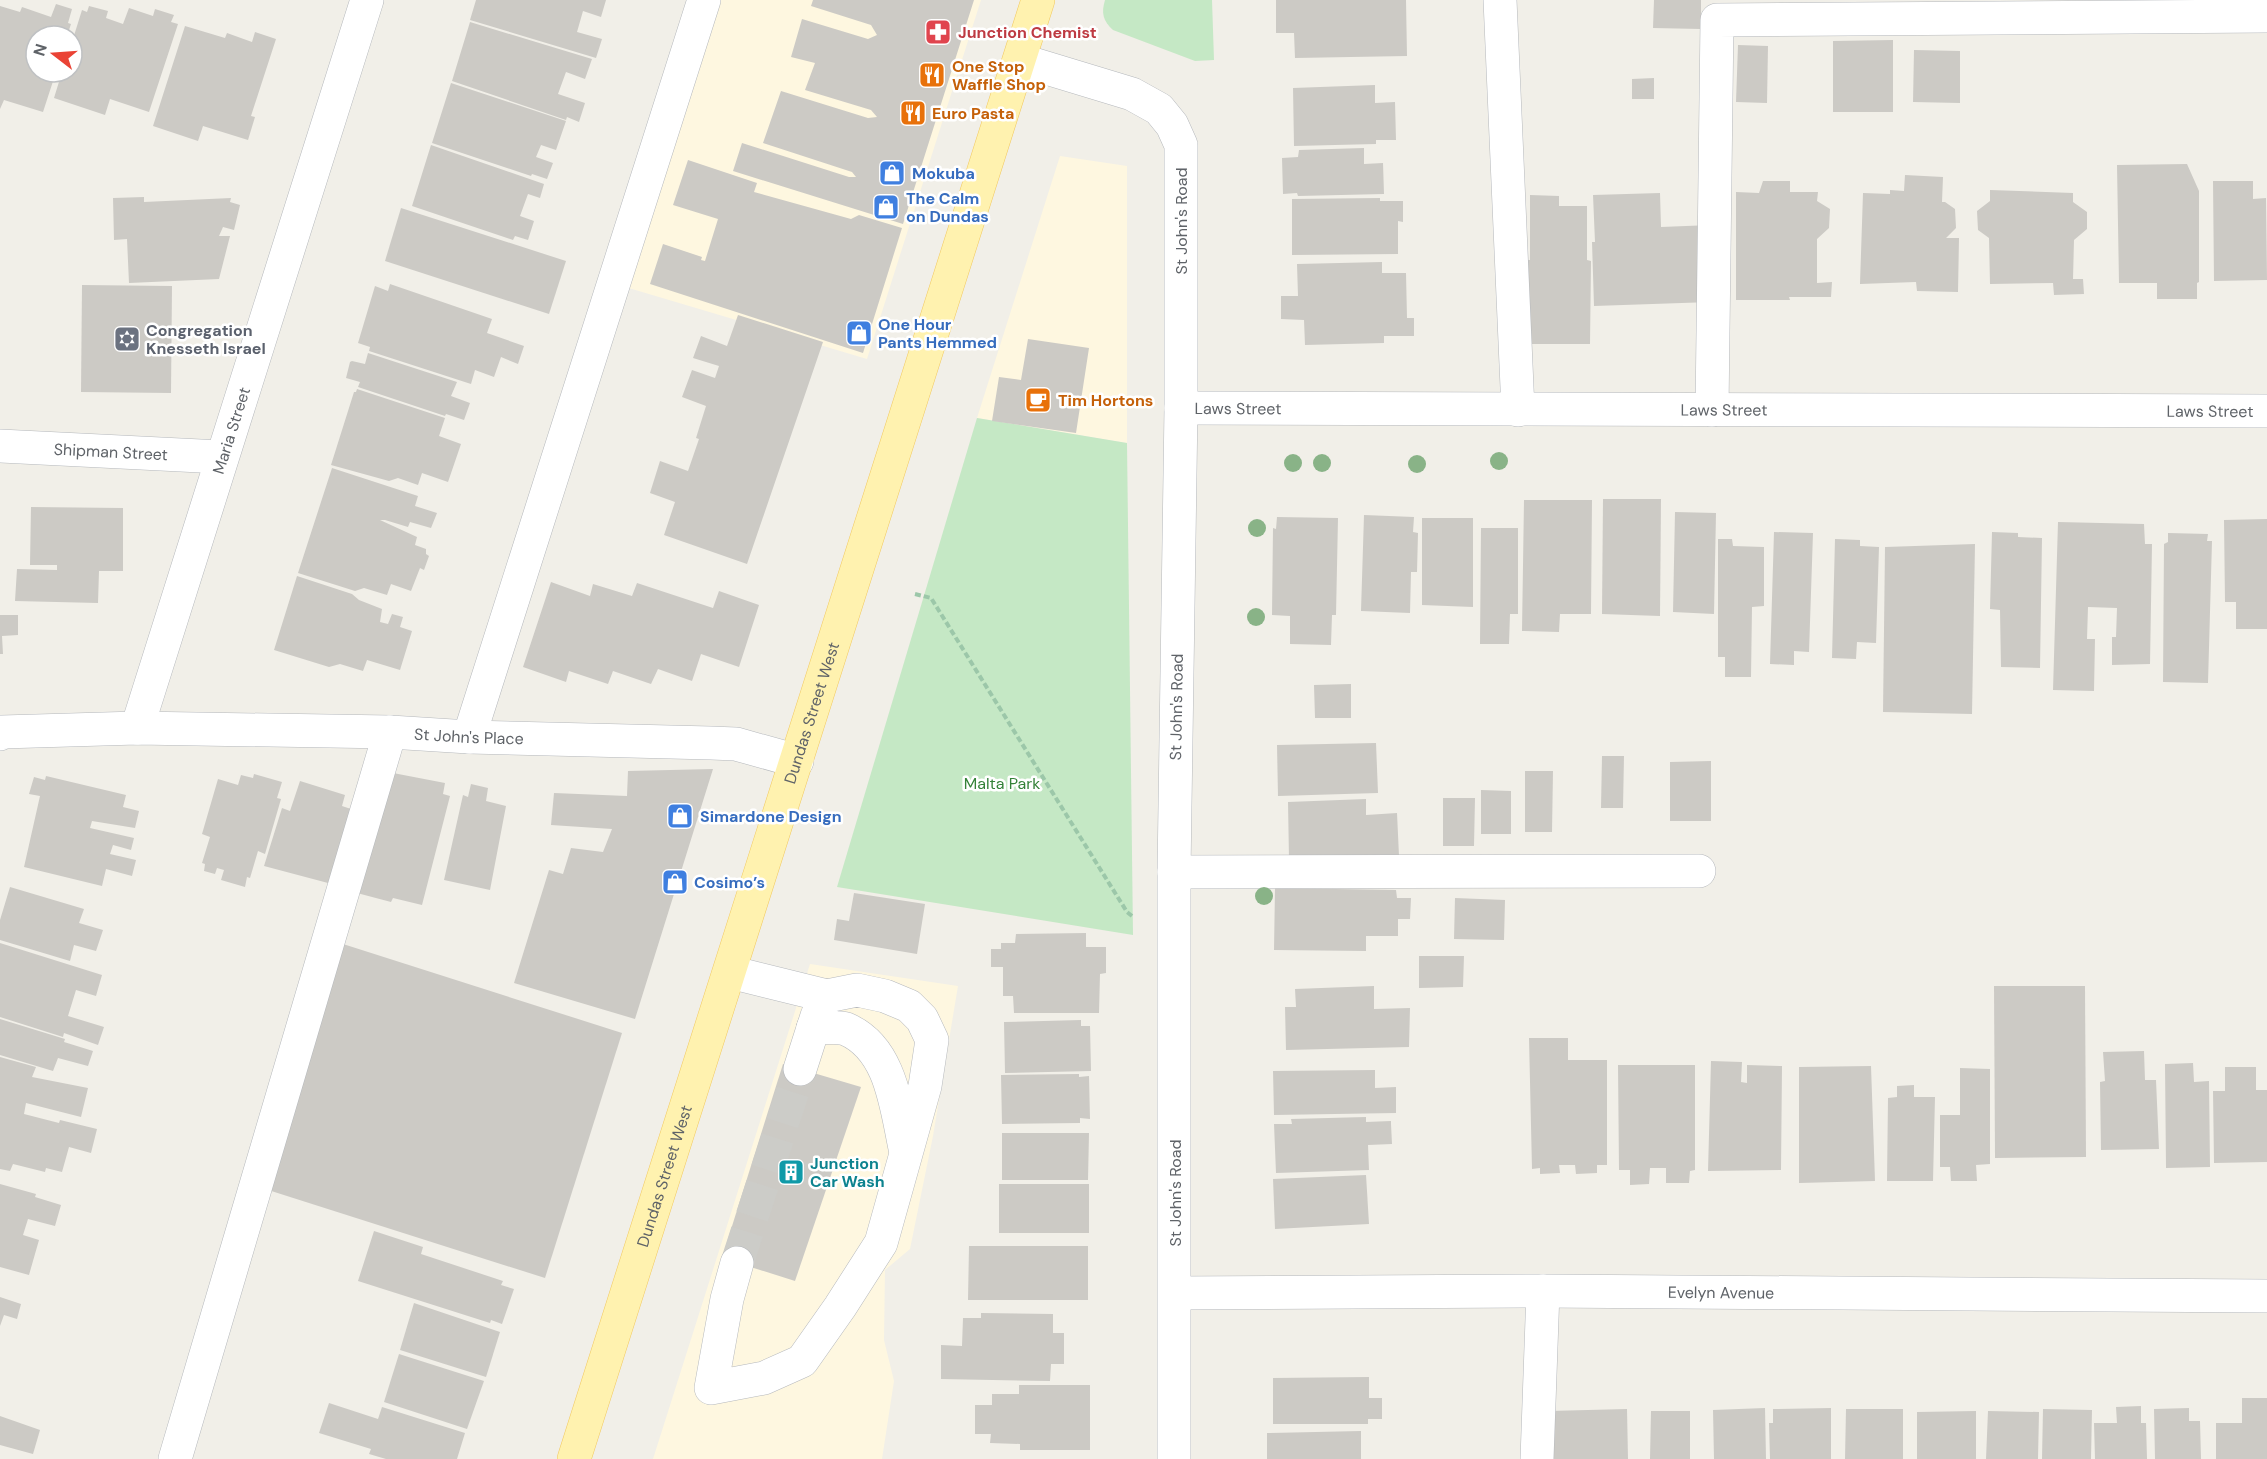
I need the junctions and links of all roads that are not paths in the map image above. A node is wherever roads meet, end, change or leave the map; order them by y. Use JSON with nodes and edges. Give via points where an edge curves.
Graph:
{"nodes":[{"id":1,"x":367,"y":0,"type":"edge"},
{"id":2,"x":704,"y":0,"type":"edge"},
{"id":3,"x":1038,"y":0,"type":"edge"},
{"id":4,"x":1500,"y":0,"type":"edge"},
{"id":5,"x":2267,"y":16,"type":"edge"},
{"id":6,"x":1020,"y":60,"type":"junction"},
{"id":7,"x":1181,"y":408,"type":"junction"},
{"id":8,"x":1518,"y":410,"type":"junction"},
{"id":9,"x":1712,"y":410,"type":"junction"},
{"id":10,"x":2267,"y":411,"type":"edge"},
{"id":11,"x":0,"y":446,"type":"edge"},
{"id":12,"x":221,"y":457,"type":"junction"},
{"id":13,"x":137,"y":728,"type":"junction"},
{"id":14,"x":390,"y":732,"type":"junction"},
{"id":15,"x":0,"y":734,"type":"edge"},
{"id":16,"x":469,"y":737,"type":"junction"},
{"id":17,"x":797,"y":761,"type":"junction"},
{"id":18,"x":1699,"y":871,"type":"dead end"},
{"id":19,"x":1173,"y":872,"type":"junction"},
{"id":20,"x":730,"y":972,"type":"junction"},
{"id":21,"x":828,"y":996,"type":"junction"},
{"id":22,"x":813,"y":1028,"type":"junction"},
{"id":23,"x":800,"y":1070,"type":"tunnel mouth"},
{"id":24,"x":906,"y":1152,"type":"junction"},
{"id":25,"x":737,"y":1263,"type":"tunnel mouth"},
{"id":26,"x":1544,"y":1291,"type":"junction"},
{"id":27,"x":1175,"y":1293,"type":"junction"},
{"id":28,"x":2267,"y":1296,"type":"edge"},
{"id":29,"x":175,"y":1459,"type":"edge"},
{"id":30,"x":574,"y":1459,"type":"edge"},
{"id":31,"x":1174,"y":1459,"type":"edge"},
{"id":32,"x":1537,"y":1459,"type":"edge"}],
"edges":[{"from":1,"to":12,"type":"street","name":"Maria Street"},
{"from":2,"to":16,"type":"street"},
{"from":3,"to":6,"type":"main road","name":"Dundas Street West"},
{"from":4,"to":8,"type":"street"},
{"from":5,"to":9,"type":"street","via":[[1717,20]]},
{"from":6,"to":7,"type":"street","name":"St John's Road","via":[[1132,94],[1159,109],[1172,125],[1181,145]]},
{"from":6,"to":17,"type":"main road","name":"Dundas Street West"},
{"from":7,"to":8,"type":"street","name":"Laws Street"},
{"from":7,"to":19,"type":"street","name":"St John's Road"},
{"from":8,"to":9,"type":"street","name":"Laws Street"},
{"from":9,"to":10,"type":"street","name":"Laws Street"},
{"from":11,"to":12,"type":"street","name":"Shipman Street"},
{"from":12,"to":13,"type":"street","name":"Maria Street"},
{"from":13,"to":14,"type":"street","name":"St John's Place"},
{"from":13,"to":15,"type":"street"},
{"from":14,"to":16,"type":"street","name":"St John's Place"},
{"from":14,"to":29,"type":"street"},
{"from":16,"to":17,"type":"street","name":"St John's Place","via":[[736,744]]},
{"from":17,"to":20,"type":"main road","name":"Dundas Street West"},
{"from":18,"to":19,"type":"street"},
{"from":19,"to":27,"type":"street","name":"St John's Road"},
{"from":20,"to":21,"type":"street"},
{"from":20,"to":30,"type":"main road","name":"Dundas Street West"},
{"from":21,"to":22,"type":"street"},
{"from":21,"to":24,"type":"street","via":[[857,990],[885,996],[909,1006],[922,1018],[932,1040],[925,1086]]},
{"from":22,"to":23,"type":"street"},
{"from":22,"to":24,"type":"street","via":[[844,1028],[868,1042],[890,1081]]},
{"from":24,"to":25,"type":"street","via":[[881,1242],[802,1361],[764,1378],[711,1388]]},
{"from":26,"to":27,"type":"street","name":"Evelyn Avenue"},
{"from":26,"to":28,"type":"street","name":"Evelyn Avenue"},
{"from":26,"to":32,"type":"street"},
{"from":27,"to":31,"type":"street","name":"St John's Road"}]}
